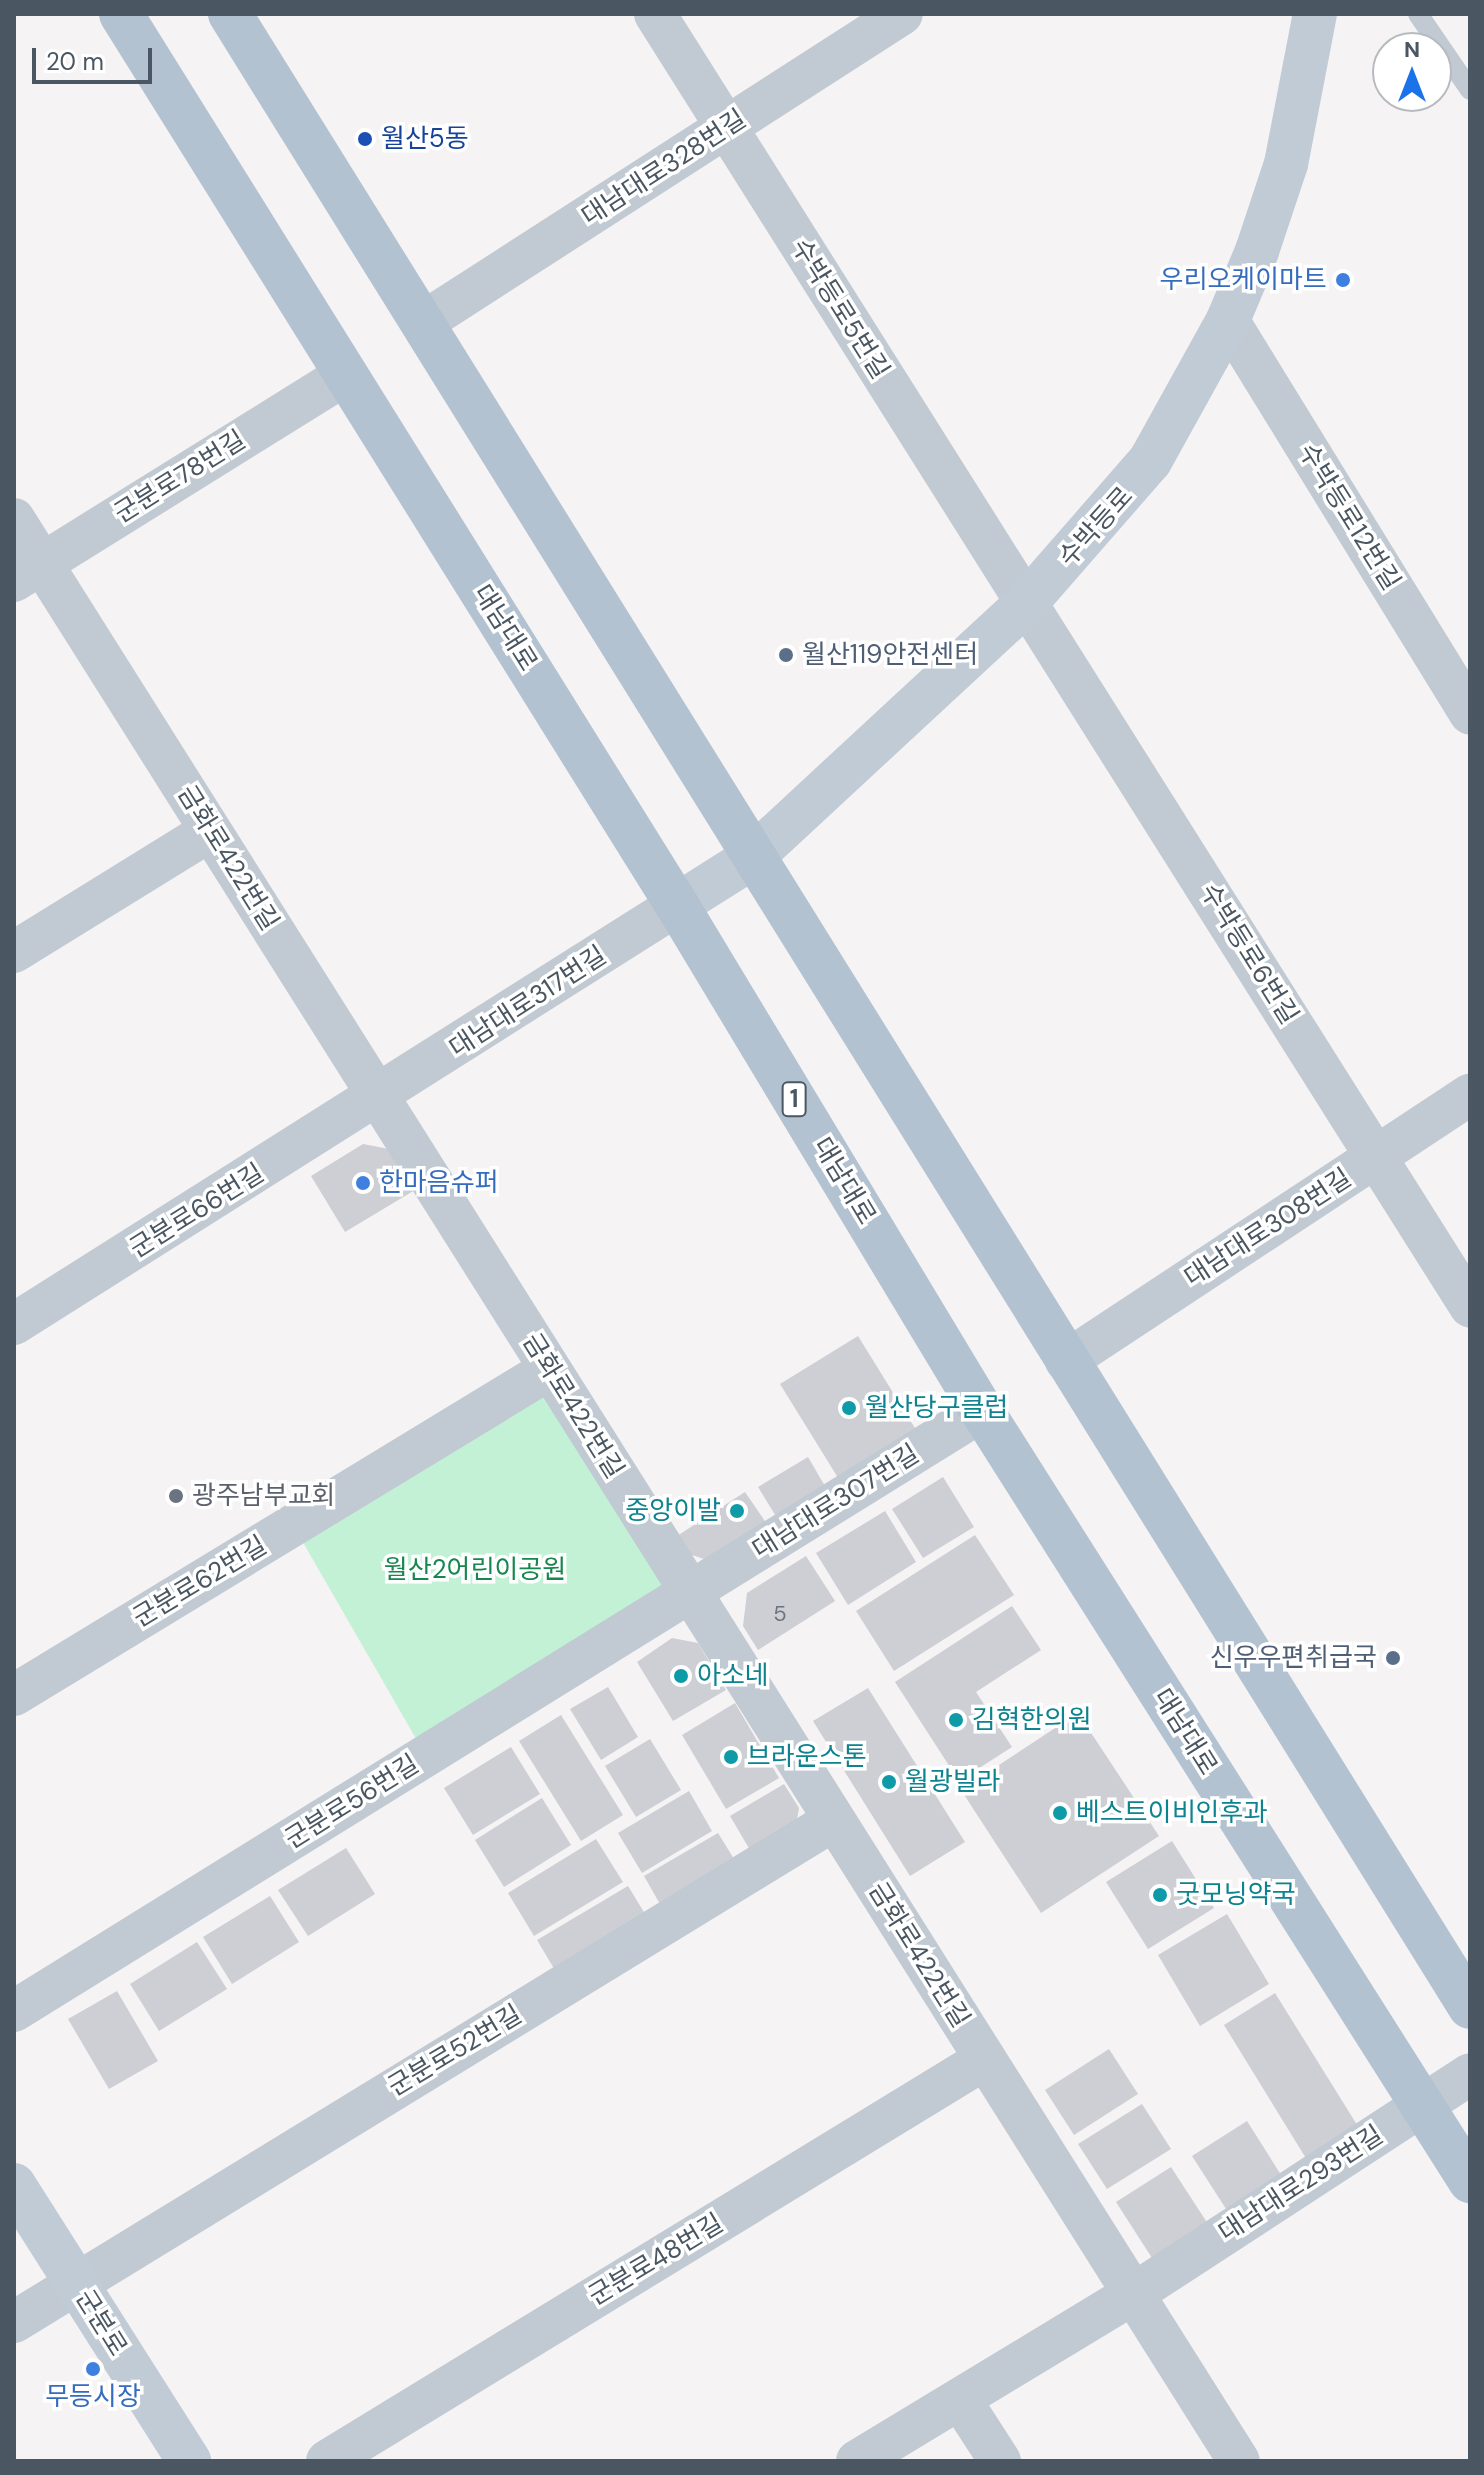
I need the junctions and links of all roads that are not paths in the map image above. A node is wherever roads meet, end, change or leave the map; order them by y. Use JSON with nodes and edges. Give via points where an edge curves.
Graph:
{"nodes":[{"id":1,"x":121,"y":14,"type":"edge"},
{"id":2,"x":230,"y":14,"type":"edge"},
{"id":3,"x":655,"y":14,"type":"edge"},
{"id":4,"x":902,"y":14,"type":"edge"},
{"id":5,"x":1315,"y":14,"type":"edge"},
{"id":6,"x":1418,"y":14,"type":"edge"},
{"id":7,"x":1470,"y":90,"type":"edge"},
{"id":8,"x":725,"y":129,"type":"junction"},
{"id":9,"x":1228,"y":320,"type":"junction"},
{"id":10,"x":425,"y":321,"type":"junction"},
{"id":11,"x":346,"y":374,"type":"junction"},
{"id":12,"x":14,"y":519,"type":"edge"},
{"id":13,"x":28,"y":572,"type":"edge"},
{"id":14,"x":1026,"y":603,"type":"junction"},
{"id":15,"x":1470,"y":714,"type":"edge"},
{"id":16,"x":210,"y":831,"type":"junction"},
{"id":17,"x":750,"y":859,"type":"junction"},
{"id":18,"x":677,"y":905,"type":"junction"},
{"id":19,"x":14,"y":952,"type":"edge"},
{"id":20,"x":1470,"y":1095,"type":"edge"},
{"id":21,"x":380,"y":1099,"type":"junction"},
{"id":22,"x":1377,"y":1156,"type":"junction"},
{"id":23,"x":1470,"y":1306,"type":"edge"},
{"id":24,"x":14,"y":1324,"type":"edge"},
{"id":25,"x":1066,"y":1361,"type":"junction"},
{"id":26,"x":550,"y":1369,"type":"junction"},
{"id":27,"x":982,"y":1411,"type":"junction"},
{"id":28,"x":690,"y":1592,"type":"junction"},
{"id":29,"x":14,"y":1695,"type":"edge"},
{"id":30,"x":834,"y":1820,"type":"junction"},
{"id":31,"x":1470,"y":2007,"type":"edge"},
{"id":32,"x":14,"y":2011,"type":"edge"},
{"id":33,"x":985,"y":2059,"type":"junction"},
{"id":34,"x":1470,"y":2074,"type":"edge"},
{"id":35,"x":1421,"y":2106,"type":"junction"},
{"id":36,"x":1470,"y":2181,"type":"edge"},
{"id":37,"x":14,"y":2185,"type":"edge"},
{"id":38,"x":75,"y":2282,"type":"junction"},
{"id":39,"x":1133,"y":2294,"type":"junction"},
{"id":40,"x":14,"y":2322,"type":"edge"},
{"id":41,"x":960,"y":2399,"type":"junction"},
{"id":42,"x":189,"y":2461,"type":"edge"},
{"id":43,"x":327,"y":2461,"type":"edge"},
{"id":44,"x":857,"y":2461,"type":"edge"},
{"id":45,"x":1000,"y":2461,"type":"edge"},
{"id":46,"x":1239,"y":2461,"type":"edge"}],
"edges":[{"from":1,"to":11,"type":"main road","name":"대남대로","number":"1"},
{"from":2,"to":10,"type":"main road"},
{"from":3,"to":8,"type":"street","name":"수박등로5번길"},
{"from":4,"to":8,"type":"street","name":"대남대로328번길"},
{"from":5,"to":9,"type":"street","name":"수박등로","via":[[1286,164]]},
{"from":6,"to":7,"type":"lane"},
{"from":8,"to":10,"type":"street","name":"대남대로328번길"},
{"from":8,"to":14,"type":"street","name":"수박등로5번길"},
{"from":9,"to":14,"type":"street","name":"수박등로","via":[[1150,461]]},
{"from":9,"to":15,"type":"street","name":"수박등로12번길"},
{"from":10,"to":17,"type":"main road"},
{"from":11,"to":13,"type":"street","name":"군분로78번길"},
{"from":11,"to":18,"type":"main road","name":"대남대로","number":"1"},
{"from":12,"to":13,"type":"street","name":"금화로422번길"},
{"from":13,"to":16,"type":"street","name":"금화로422번길"},
{"from":14,"to":17,"type":"street","name":"수박등로"},
{"from":14,"to":22,"type":"street","name":"수박등로6번길"},
{"from":16,"to":19,"type":"street"},
{"from":16,"to":21,"type":"street","name":"금화로422번길"},
{"from":17,"to":18,"type":"street","name":"수박등로"},
{"from":17,"to":25,"type":"main road"},
{"from":18,"to":21,"type":"street","name":"대남대로317번길"},
{"from":18,"to":27,"type":"main road","name":"대남대로","number":"1"},
{"from":20,"to":22,"type":"street","name":"대남대로308번길"},
{"from":21,"to":24,"type":"street","name":"군분로66번길"},
{"from":21,"to":26,"type":"street","name":"금화로422번길"},
{"from":22,"to":23,"type":"street","name":"수박등로6번길"},
{"from":22,"to":25,"type":"street","name":"대남대로308번길"},
{"from":25,"to":31,"type":"main road"},
{"from":26,"to":28,"type":"street","name":"금화로422번길"},
{"from":26,"to":29,"type":"street","name":"군분로62번길"},
{"from":27,"to":28,"type":"street","name":"대남대로307번길"},
{"from":27,"to":35,"type":"main road","name":"대남대로","number":"1"},
{"from":28,"to":30,"type":"street","name":"금화로422번길"},
{"from":28,"to":32,"type":"street","name":"군분로56번길"},
{"from":30,"to":33,"type":"street","name":"금화로422번길"},
{"from":30,"to":38,"type":"street","name":"군분로52번길"},
{"from":33,"to":39,"type":"street","name":"금화로422번길"},
{"from":33,"to":43,"type":"street","name":"군분로48번길"},
{"from":34,"to":35,"type":"street","name":"대남대로293번길"},
{"from":35,"to":36,"type":"main road","name":"대남대로","number":"1"},
{"from":35,"to":39,"type":"street","name":"대남대로293번길"},
{"from":37,"to":38,"type":"street","name":"군분로"},
{"from":38,"to":40,"type":"street","name":"군분로52번길"},
{"from":38,"to":42,"type":"street","name":"군분로"},
{"from":39,"to":41,"type":"street","name":"대남대로293번길"},
{"from":39,"to":46,"type":"street","name":"금화로422번길"},
{"from":41,"to":44,"type":"street","name":"대남대로293번길"},
{"from":41,"to":45,"type":"street"}]}
